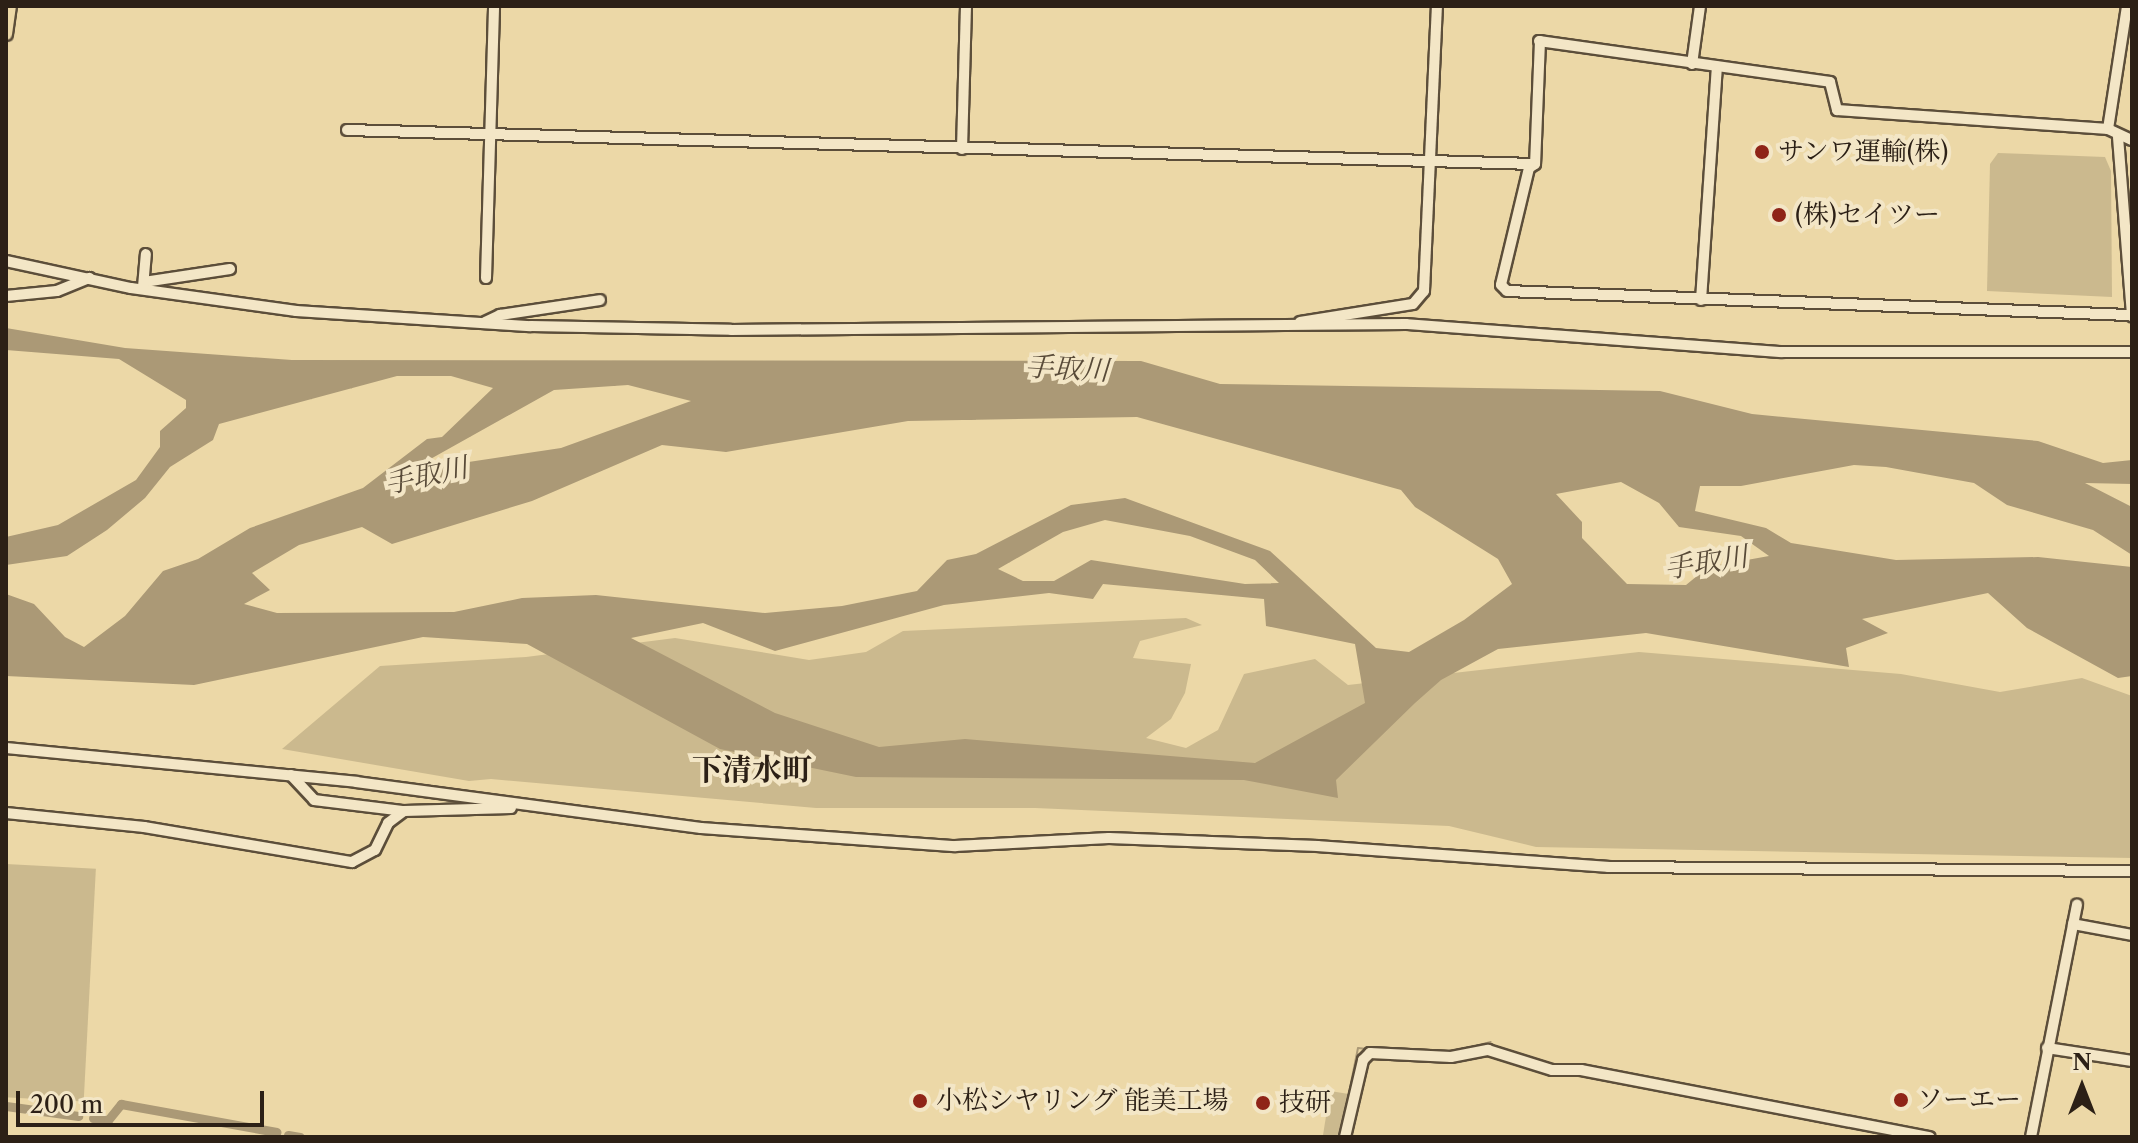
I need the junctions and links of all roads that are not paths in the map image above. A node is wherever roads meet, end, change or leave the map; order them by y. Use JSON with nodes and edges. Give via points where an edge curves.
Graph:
{"nodes":[{"id":1,"x":10,"y":6,"type":"edge"},
{"id":2,"x":494,"y":6,"type":"edge"},
{"id":3,"x":966,"y":6,"type":"edge"},
{"id":4,"x":1437,"y":6,"type":"edge"},
{"id":5,"x":1700,"y":6,"type":"edge"},
{"id":6,"x":2127,"y":6,"type":"edge"},
{"id":7,"x":6,"y":34,"type":"edge"},
{"id":8,"x":1692,"y":64,"type":"junction"},
{"id":9,"x":1717,"y":67,"type":"junction"},
{"id":10,"x":2108,"y":129,"type":"junction"},
{"id":11,"x":347,"y":130,"type":"dead end"},
{"id":12,"x":490,"y":134,"type":"junction"},
{"id":13,"x":2118,"y":137,"type":"junction"},
{"id":14,"x":2132,"y":140,"type":"edge"},
{"id":15,"x":962,"y":149,"type":"junction"},
{"id":16,"x":1431,"y":161,"type":"junction"},
{"id":17,"x":1535,"y":164,"type":"junction"},
{"id":18,"x":146,"y":254,"type":"dead end"},
{"id":19,"x":6,"y":261,"type":"edge"},
{"id":20,"x":230,"y":269,"type":"dead end"},
{"id":21,"x":89,"y":278,"type":"junction"},
{"id":22,"x":486,"y":278,"type":"dead end"},
{"id":23,"x":143,"y":286,"type":"junction"},
{"id":24,"x":6,"y":296,"type":"edge"},
{"id":25,"x":600,"y":300,"type":"dead end"},
{"id":26,"x":1701,"y":300,"type":"junction"},
{"id":27,"x":2131,"y":315,"type":"edge"},
{"id":28,"x":483,"y":323,"type":"junction"},
{"id":29,"x":1295,"y":325,"type":"junction"},
{"id":30,"x":2132,"y":352,"type":"edge"},
{"id":31,"x":6,"y":748,"type":"edge"},
{"id":32,"x":291,"y":775,"type":"junction"},
{"id":33,"x":533,"y":806,"type":"junction"},
{"id":34,"x":404,"y":811,"type":"junction"},
{"id":35,"x":6,"y":813,"type":"edge"},
{"id":36,"x":2132,"y":871,"type":"edge"},
{"id":37,"x":2077,"y":904,"type":"dead end"},
{"id":38,"x":2073,"y":924,"type":"junction"},
{"id":39,"x":2132,"y":935,"type":"edge"},
{"id":40,"x":2047,"y":1048,"type":"junction"},
{"id":41,"x":2132,"y":1061,"type":"edge"},
{"id":42,"x":1345,"y":1137,"type":"edge"},
{"id":43,"x":1930,"y":1137,"type":"edge"},
{"id":44,"x":2031,"y":1137,"type":"edge"}],
"edges":[{"from":1,"to":7,"type":"main road"},
{"from":2,"to":12,"type":"street"},
{"from":3,"to":15,"type":"street"},
{"from":4,"to":16,"type":"street"},
{"from":5,"to":8,"type":"street"},
{"from":6,"to":10,"type":"street"},
{"from":8,"to":9,"type":"street"},
{"from":8,"to":17,"type":"street","via":[[1539,41]]},
{"from":9,"to":10,"type":"street","via":[[1830,82],[1837,110]]},
{"from":9,"to":26,"type":"street"},
{"from":10,"to":13,"type":"street"},
{"from":11,"to":12,"type":"street"},
{"from":12,"to":15,"type":"street"},
{"from":12,"to":22,"type":"street"},
{"from":13,"to":14,"type":"street"},
{"from":13,"to":27,"type":"street"},
{"from":15,"to":16,"type":"street"},
{"from":16,"to":17,"type":"street"},
{"from":16,"to":29,"type":"street","via":[[1427,278],[1420,298],[1413,304]]},
{"from":17,"to":26,"type":"street","via":[[1529,168],[1501,286],[1507,291]]},
{"from":18,"to":23,"type":"street"},
{"from":19,"to":21,"type":"street"},
{"from":20,"to":23,"type":"street"},
{"from":21,"to":23,"type":"street"},
{"from":21,"to":24,"type":"street","via":[[57,291]]},
{"from":23,"to":28,"type":"street","via":[[296,311]]},
{"from":25,"to":28,"type":"street","via":[[500,315]]},
{"from":26,"to":27,"type":"street"},
{"from":28,"to":29,"type":"street","via":[[731,330]]},
{"from":29,"to":30,"type":"street","via":[[1406,324],[1781,352]]},
{"from":31,"to":32,"type":"street"},
{"from":32,"to":33,"type":"street"},
{"from":32,"to":34,"type":"street","via":[[314,800]]},
{"from":33,"to":34,"type":"street"},
{"from":33,"to":36,"type":"street","via":[[701,828],[955,846],[1109,838],[1318,846],[1608,867]]},
{"from":34,"to":35,"type":"street","via":[[388,823],[375,850],[352,862],[144,827]]},
{"from":37,"to":38,"type":"street"},
{"from":38,"to":39,"type":"street"},
{"from":38,"to":40,"type":"street"},
{"from":40,"to":41,"type":"street"},
{"from":40,"to":44,"type":"street"},
{"from":42,"to":43,"type":"street","via":[[1363,1060],[1370,1053],[1451,1057],[1488,1050],[1552,1070],[1581,1070]]}]}
